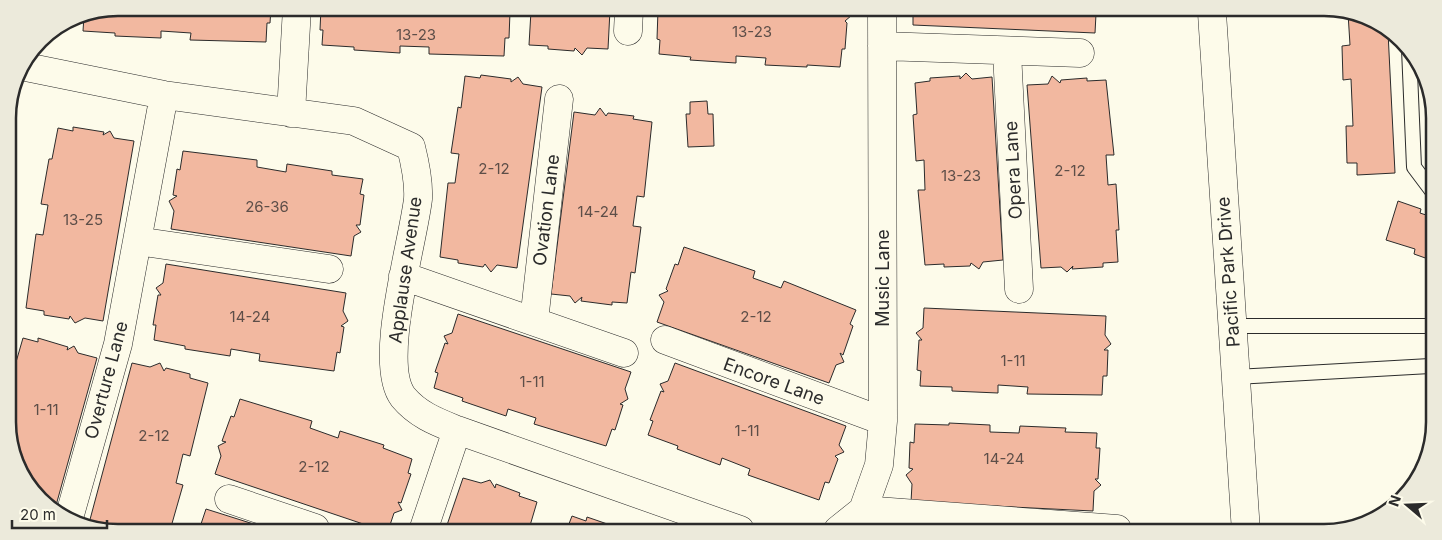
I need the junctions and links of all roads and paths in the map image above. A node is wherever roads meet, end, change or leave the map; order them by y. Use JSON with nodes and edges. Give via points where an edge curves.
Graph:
{"nodes":[{"id":1,"x":297,"y":16,"type":"edge"},
{"id":2,"x":882,"y":16,"type":"edge"},
{"id":3,"x":1212,"y":16,"type":"edge"},
{"id":4,"x":882,"y":46,"type":"junction"},
{"id":5,"x":1007,"y":52,"type":"junction"},
{"id":6,"x":1080,"y":53,"type":"dead end"},
{"id":7,"x":1410,"y":64,"type":"edge"},
{"id":8,"x":30,"y":68,"type":"edge"},
{"id":9,"x":1412,"y":82,"type":"junction"},
{"id":10,"x":1420,"y":84,"type":"edge"},
{"id":11,"x":164,"y":95,"type":"junction"},
{"id":12,"x":559,"y":99,"type":"dead end"},
{"id":13,"x":291,"y":113,"type":"junction"},
{"id":14,"x":1426,"y":183,"type":"edge"},
{"id":15,"x":137,"y":241,"type":"junction"},
{"id":16,"x":329,"y":269,"type":"dead end"},
{"id":17,"x":403,"y":276,"type":"junction"},
{"id":18,"x":1019,"y":288,"type":"dead end"},
{"id":19,"x":534,"y":321,"type":"junction"},
{"id":20,"x":1232,"y":326,"type":"junction"},
{"id":21,"x":1426,"y":326,"type":"edge"},
{"id":22,"x":665,"y":340,"type":"dead end"},
{"id":23,"x":624,"y":353,"type":"dead end"},
{"id":24,"x":1426,"y":366,"type":"edge"},
{"id":25,"x":1235,"y":377,"type":"junction"},
{"id":26,"x":883,"y":421,"type":"junction"},
{"id":27,"x":457,"y":430,"type":"junction"},
{"id":28,"x":229,"y":499,"type":"dead end"},
{"id":29,"x":863,"y":510,"type":"junction"},
{"id":30,"x":71,"y":512,"type":"edge"},
{"id":31,"x":675,"y":518,"type":"edge"},
{"id":32,"x":303,"y":524,"type":"edge"},
{"id":33,"x":425,"y":524,"type":"edge"},
{"id":34,"x":708,"y":524,"type":"edge"},
{"id":35,"x":846,"y":524,"type":"edge"},
{"id":36,"x":986,"y":524,"type":"edge"},
{"id":37,"x":1245,"y":524,"type":"edge"}],
"edges":[{"from":1,"to":13,"type":"street"},
{"from":2,"to":4,"type":"street","name":"Music Lane"},
{"from":3,"to":20,"type":"street","name":"Pacific Park Drive"},
{"from":4,"to":5,"type":"street"},
{"from":4,"to":26,"type":"street","name":"Music Lane"},
{"from":5,"to":6,"type":"street"},
{"from":5,"to":18,"type":"street","name":"Opera Lane"},
{"from":7,"to":9,"type":"lane"},
{"from":8,"to":11,"type":"street","name":"Applause Avenue"},
{"from":9,"to":10,"type":"lane"},
{"from":9,"to":14,"type":"lane","via":[[1414,167]]},
{"from":11,"to":13,"type":"street","name":"Applause Avenue"},
{"from":11,"to":15,"type":"street","name":"Overture Lane"},
{"from":12,"to":19,"type":"street","name":"Ovation Lane"},
{"from":13,"to":17,"type":"street","name":"Applause Avenue","via":[[354,121],[410,147],[415,161],[418,198]]},
{"from":15,"to":16,"type":"street"},
{"from":15,"to":30,"type":"street","name":"Overture Lane","via":[[118,344]]},
{"from":17,"to":19,"type":"street"},
{"from":17,"to":27,"type":"street","name":"Applause Avenue","via":[[392,363],[402,395],[423,416]]},
{"from":19,"to":23,"type":"street"},
{"from":20,"to":21,"type":"lane"},
{"from":20,"to":25,"type":"street","name":"Pacific Park Drive"},
{"from":22,"to":26,"type":"street","name":"Encore Lane"},
{"from":24,"to":25,"type":"lane"},
{"from":25,"to":37,"type":"street","name":"Pacific Park Drive"},
{"from":26,"to":29,"type":"street","name":"Music Lane","via":[[879,465]]},
{"from":27,"to":31,"type":"street","name":"Applause Avenue"},
{"from":27,"to":33,"type":"street"},
{"from":28,"to":32,"type":"street"},
{"from":29,"to":35,"type":"street"},
{"from":29,"to":36,"type":"street"},
{"from":31,"to":34,"type":"street","name":"Applause Avenue"}]}
